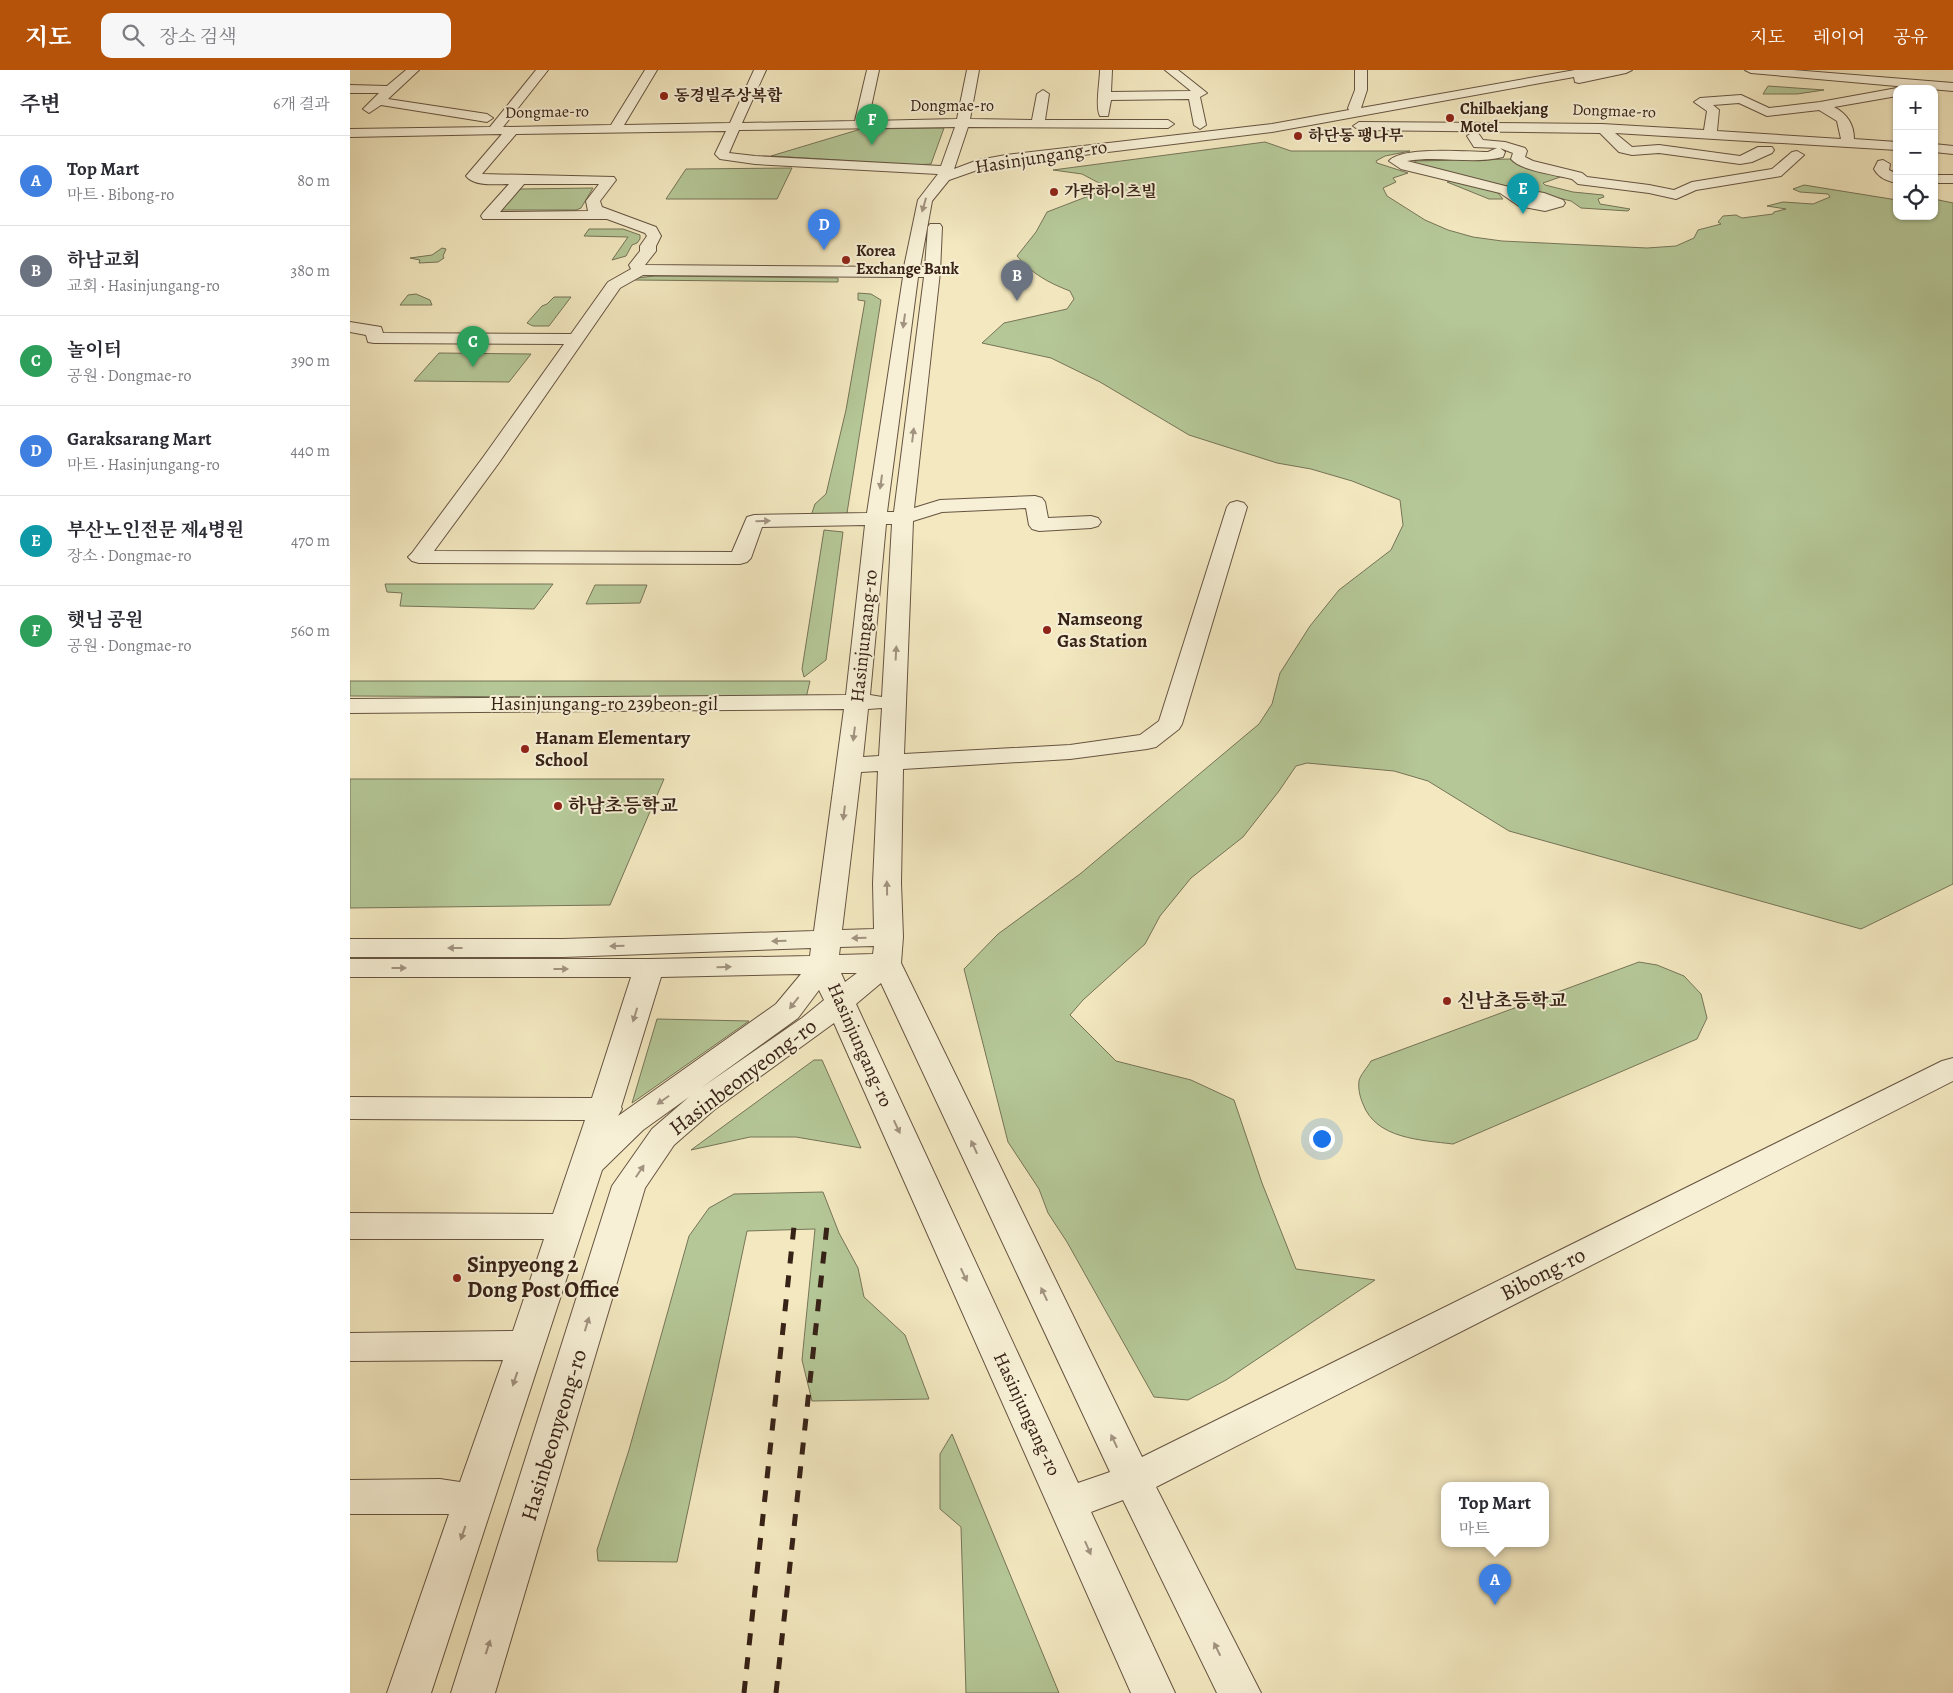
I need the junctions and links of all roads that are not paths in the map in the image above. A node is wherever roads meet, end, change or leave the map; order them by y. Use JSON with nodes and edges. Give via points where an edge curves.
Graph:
{"nodes":[{"id":1,"x":413,"y":70,"type":"edge"},
{"id":2,"x":542,"y":70,"type":"edge"},
{"id":3,"x":651,"y":70,"type":"edge"},
{"id":4,"x":760,"y":70,"type":"edge"},
{"id":5,"x":873,"y":70,"type":"edge"},
{"id":6,"x":973,"y":70,"type":"edge"},
{"id":7,"x":1106,"y":70,"type":"edge"},
{"id":8,"x":1171,"y":70,"type":"edge"},
{"id":9,"x":1361,"y":70,"type":"edge"},
{"id":10,"x":1595,"y":70,"type":"edge"},
{"id":11,"x":1626,"y":70,"type":"edge"},
{"id":12,"x":1751,"y":70,"type":"edge"},
{"id":13,"x":1885,"y":82,"type":"junction"},
{"id":14,"x":1893,"y":87,"type":"edge"},
{"id":15,"x":1953,"y":87,"type":"edge"},
{"id":16,"x":350,"y":90,"type":"edge"},
{"id":17,"x":389,"y":90,"type":"junction"},
{"id":18,"x":1893,"y":91,"type":"edge"},
{"id":19,"x":1938,"y":93,"type":"edge"},
{"id":20,"x":1043,"y":94,"type":"dead end"},
{"id":21,"x":1953,"y":94,"type":"edge"},
{"id":22,"x":1194,"y":95,"type":"junction"},
{"id":23,"x":1104,"y":96,"type":"junction"},
{"id":24,"x":378,"y":101,"type":"junction"},
{"id":25,"x":1820,"y":106,"type":"junction"},
{"id":26,"x":1421,"y":108,"type":"junction"},
{"id":27,"x":1359,"y":113,"type":"junction"},
{"id":28,"x":502,"y":120,"type":"junction"},
{"id":29,"x":964,"y":123,"type":"junction"},
{"id":30,"x":1038,"y":123,"type":"junction"},
{"id":31,"x":861,"y":124,"type":"junction"},
{"id":32,"x":1103,"y":124,"type":"junction"},
{"id":33,"x":1166,"y":124,"type":"junction"},
{"id":34,"x":1200,"y":124,"type":"junction"},
{"id":35,"x":354,"y":125,"type":"edge"},
{"id":36,"x":1285,"y":126,"type":"junction"},
{"id":37,"x":1330,"y":126,"type":"junction"},
{"id":38,"x":1442,"y":126,"type":"junction"},
{"id":39,"x":1466,"y":126,"type":"junction"},
{"id":40,"x":734,"y":127,"type":"junction"},
{"id":41,"x":1602,"y":128,"type":"junction"},
{"id":42,"x":615,"y":129,"type":"junction"},
{"id":43,"x":513,"y":130,"type":"junction"},
{"id":44,"x":493,"y":131,"type":"junction"},
{"id":45,"x":1710,"y":134,"type":"junction"},
{"id":46,"x":1159,"y":140,"type":"junction"},
{"id":47,"x":1847,"y":143,"type":"junction"},
{"id":48,"x":1479,"y":144,"type":"junction"},
{"id":49,"x":1763,"y":144,"type":"junction"},
{"id":50,"x":1893,"y":146,"type":"edge"},
{"id":51,"x":1938,"y":148,"type":"edge"},
{"id":52,"x":1953,"y":150,"type":"edge"},
{"id":53,"x":1797,"y":155,"type":"junction"},
{"id":54,"x":1814,"y":158,"type":"dead end"},
{"id":55,"x":1868,"y":163,"type":"dead end"},
{"id":56,"x":1890,"y":164,"type":"edge"},
{"id":57,"x":1938,"y":167,"type":"edge"},
{"id":58,"x":1953,"y":167,"type":"edge"},
{"id":59,"x":945,"y":174,"type":"junction"},
{"id":60,"x":1893,"y":177,"type":"edge"},
{"id":61,"x":1938,"y":179,"type":"edge"},
{"id":62,"x":1953,"y":179,"type":"edge"},
{"id":63,"x":520,"y":180,"type":"junction"},
{"id":64,"x":968,"y":183,"type":"dead end"},
{"id":65,"x":1505,"y":190,"type":"dead end"},
{"id":66,"x":938,"y":213,"type":"dead end"},
{"id":67,"x":610,"y":216,"type":"junction"},
{"id":68,"x":640,"y":270,"type":"junction"},
{"id":69,"x":911,"y":272,"type":"junction"},
{"id":70,"x":932,"y":272,"type":"junction"},
{"id":71,"x":350,"y":327,"type":"edge"},
{"id":72,"x":575,"y":339,"type":"junction"},
{"id":73,"x":1237,"y":507,"type":"dead end"},
{"id":74,"x":903,"y":518,"type":"junction"},
{"id":75,"x":876,"y":519,"type":"junction"},
{"id":76,"x":1091,"y":522,"type":"dead end"},
{"id":77,"x":858,"y":702,"type":"junction"},
{"id":78,"x":894,"y":702,"type":"junction"},
{"id":79,"x":350,"y":706,"type":"edge"},
{"id":80,"x":891,"y":764,"type":"junction"},
{"id":81,"x":850,"y":765,"type":"junction"},
{"id":82,"x":350,"y":948,"type":"edge"},
{"id":83,"x":888,"y":950,"type":"junction"},
{"id":84,"x":826,"y":952,"type":"junction"},
{"id":85,"x":350,"y":968,"type":"edge"},
{"id":86,"x":649,"y":968,"type":"junction"},
{"id":87,"x":840,"y":1003,"type":"junction"},
{"id":88,"x":1953,"y":1068,"type":"edge"},
{"id":89,"x":350,"y":1108,"type":"edge"},
{"id":90,"x":606,"y":1108,"type":"junction"},
{"id":91,"x":586,"y":1167,"type":"junction"},
{"id":92,"x":350,"y":1226,"type":"edge"},
{"id":93,"x":566,"y":1227,"type":"junction"},
{"id":94,"x":526,"y":1345,"type":"junction"},
{"id":95,"x":350,"y":1347,"type":"edge"},
{"id":96,"x":1133,"y":1480,"type":"junction"},
{"id":97,"x":350,"y":1497,"type":"edge"},
{"id":98,"x":474,"y":1501,"type":"junction"},
{"id":99,"x":1068,"y":1504,"type":"junction"},
{"id":100,"x":408,"y":1693,"type":"edge"},
{"id":101,"x":473,"y":1693,"type":"edge"},
{"id":102,"x":1153,"y":1693,"type":"edge"},
{"id":103,"x":1238,"y":1693,"type":"edge"}],
"edges":[{"from":1,"to":17,"type":"street"},
{"from":2,"to":28,"type":"street"},
{"from":3,"to":42,"type":"street"},
{"from":4,"to":40,"type":"street"},
{"from":5,"to":31,"type":"street"},
{"from":6,"to":29,"type":"street"},
{"from":7,"to":23,"type":"street"},
{"from":8,"to":22,"type":"street","via":[[1201,93]]},
{"from":9,"to":27,"type":"street","via":[[1362,95],[1354,108]]},
{"from":10,"to":27,"type":"street","name":"Hasinjungang-ro"},
{"from":11,"to":26,"type":"street","name":"Hasinjungang-ro","via":[[1455,105]]},
{"from":12,"to":13,"type":"street"},
{"from":13,"to":14,"type":"street"},
{"from":13,"to":15,"type":"street"},
{"from":16,"to":17,"type":"street"},
{"from":17,"to":24,"type":"street"},
{"from":18,"to":25,"type":"street"},
{"from":19,"to":21,"type":"street"},
{"from":20,"to":30,"type":"street"},
{"from":22,"to":23,"type":"street"},
{"from":22,"to":34,"type":"street"},
{"from":23,"to":32,"type":"street"},
{"from":24,"to":28,"type":"street"},
{"from":24,"to":35,"type":"street"},
{"from":25,"to":45,"type":"street","via":[[1766,112],[1742,99],[1700,102],[1714,110]]},
{"from":25,"to":47,"type":"street","via":[[1846,122]]},
{"from":26,"to":37,"type":"street","name":"Hasinjungang-ro"},
{"from":26,"to":38,"type":"street","via":[[1426,118]]},
{"from":27,"to":36,"type":"street","name":"Hasinjungang-ro"},
{"from":28,"to":44,"type":"street"},
{"from":29,"to":30,"type":"street","name":"Dongmae-ro"},
{"from":29,"to":31,"type":"street","name":"Dongmae-ro"},
{"from":29,"to":59,"type":"street"},
{"from":30,"to":32,"type":"street","name":"Dongmae-ro"},
{"from":31,"to":40,"type":"street","name":"Dongmae-ro"},
{"from":32,"to":33,"type":"street","name":"Dongmae-ro"},
{"from":33,"to":34,"type":"street","name":"Dongmae-ro"},
{"from":33,"to":46,"type":"street","via":[[1175,134]]},
{"from":34,"to":36,"type":"street","name":"Dongmae-ro"},
{"from":35,"to":44,"type":"street","name":"Dongmae-ro"},
{"from":36,"to":37,"type":"street"},
{"from":36,"to":46,"type":"street","name":"Hasinjungang-ro"},
{"from":37,"to":38,"type":"street","name":"Dongmae-ro"},
{"from":37,"to":64,"type":"street","name":"Hasinjungang-ro","via":[[1034,161],[1003,168]]},
{"from":38,"to":39,"type":"street","name":"Dongmae-ro"},
{"from":39,"to":41,"type":"street","name":"Dongmae-ro"},
{"from":39,"to":48,"type":"street"},
{"from":40,"to":42,"type":"street","name":"Dongmae-ro"},
{"from":40,"to":59,"type":"street","via":[[722,154],[730,157]]},
{"from":41,"to":45,"type":"street","name":"Dongmae-ro"},
{"from":41,"to":49,"type":"street","via":[[1624,149],[1632,151],[1659,149],[1740,160],[1747,159]]},
{"from":42,"to":43,"type":"street","name":"Dongmae-ro"},
{"from":43,"to":44,"type":"street","name":"Dongmae-ro"},
{"from":43,"to":63,"type":"street","via":[[479,178]]},
{"from":45,"to":49,"type":"street","name":"Dongmae-ro"},
{"from":46,"to":59,"type":"street","name":"Hasinjungang-ro","via":[[1006,158]]},
{"from":47,"to":49,"type":"street","name":"Dongmae-ro"},
{"from":47,"to":50,"type":"street","name":"Dongmae-ro"},
{"from":48,"to":53,"type":"street","via":[[1514,148],[1520,151],[1518,158],[1528,164],[1583,180],[1676,195],[1692,186],[1776,173]]},
{"from":48,"to":65,"type":"street","via":[[1497,150],[1498,154],[1416,156],[1396,161]]},
{"from":49,"to":53,"type":"street"},
{"from":51,"to":52,"type":"street"},
{"from":53,"to":54,"type":"street"},
{"from":55,"to":56,"type":"street"},
{"from":56,"to":60,"type":"street","via":[[1881,169]]},
{"from":57,"to":58,"type":"street"},
{"from":59,"to":69,"type":"street","name":"Hasinjungang-ro","one_way":true,"via":[[925,200]]},
{"from":61,"to":62,"type":"street"},
{"from":63,"to":67,"type":"street","via":[[609,180],[593,201],[595,210]]},
{"from":63,"to":67,"type":"street","via":[[488,216]]},
{"from":66,"to":70,"type":"street","name":"Hasinjungang-ro","via":[[932,247]]},
{"from":67,"to":68,"type":"street","via":[[651,230],[654,236],[648,252],[637,266]]},
{"from":68,"to":69,"type":"street"},
{"from":68,"to":72,"type":"street","via":[[614,285]]},
{"from":69,"to":70,"type":"street"},
{"from":69,"to":75,"type":"street","name":"Hasinjungang-ro","one_way":true},
{"from":74,"to":70,"type":"street","name":"Hasinjungang-ro","one_way":true},
{"from":71,"to":72,"type":"street","via":[[375,331],[374,338]]},
{"from":72,"to":75,"type":"street","one_way":true,"via":[[419,557],[740,558],[754,521]]},
{"from":73,"to":80,"type":"street","via":[[1170,724],[1147,742],[1070,752]]},
{"from":74,"to":75,"type":"street"},
{"from":74,"to":76,"type":"street","via":[[940,506],[1035,502],[1039,525]]},
{"from":78,"to":74,"type":"street","name":"Hasinjungang-ro","one_way":true},
{"from":75,"to":77,"type":"street","name":"Hasinjungang-ro"},
{"from":77,"to":78,"type":"street","name":"Hasinjungang-ro 239beon-gil"},
{"from":77,"to":79,"type":"street","name":"Hasinjungang-ro 239beon-gil"},
{"from":77,"to":81,"type":"street","name":"Hasinjungang-ro","one_way":true},
{"from":78,"to":80,"type":"street","name":"Hasinjungang-ro"},
{"from":80,"to":81,"type":"street"},
{"from":83,"to":80,"type":"street","name":"Hasinjungang-ro","one_way":true},
{"from":81,"to":84,"type":"street","name":"Hasinjungang-ro","one_way":true},
{"from":84,"to":82,"type":"street","one_way":true},
{"from":83,"to":84,"type":"street"},
{"from":83,"to":87,"type":"street","name":"Hasinbeonyeong-ro"},
{"from":96,"to":83,"type":"street","one_way":true},
{"from":86,"to":84,"type":"street","one_way":true},
{"from":84,"to":87,"type":"street","name":"Hasinjungang-ro"},
{"from":84,"to":91,"type":"street","one_way":true,"via":[[787,1012],[632,1122]]},
{"from":85,"to":86,"type":"street","one_way":true},
{"from":86,"to":90,"type":"street","one_way":true},
{"from":87,"to":99,"type":"street","name":"Hasinjungang-ro","one_way":true},
{"from":101,"to":87,"type":"street","name":"Hasinbeonyeong-ro","one_way":true,"via":[[629,1186],[663,1137],[702,1102]]},
{"from":88,"to":96,"type":"street","name":"Bibong-ro"},
{"from":89,"to":90,"type":"street"},
{"from":90,"to":91,"type":"street"},
{"from":91,"to":93,"type":"street"},
{"from":92,"to":93,"type":"street"},
{"from":93,"to":94,"type":"street"},
{"from":94,"to":95,"type":"street"},
{"from":94,"to":98,"type":"street","one_way":true},
{"from":96,"to":99,"type":"street","name":"Bibong-ro"},
{"from":103,"to":96,"type":"street","one_way":true},
{"from":97,"to":98,"type":"street","via":[[440,1496]]},
{"from":98,"to":100,"type":"street","one_way":true},
{"from":99,"to":102,"type":"street","name":"Hasinjungang-ro","one_way":true}]}
